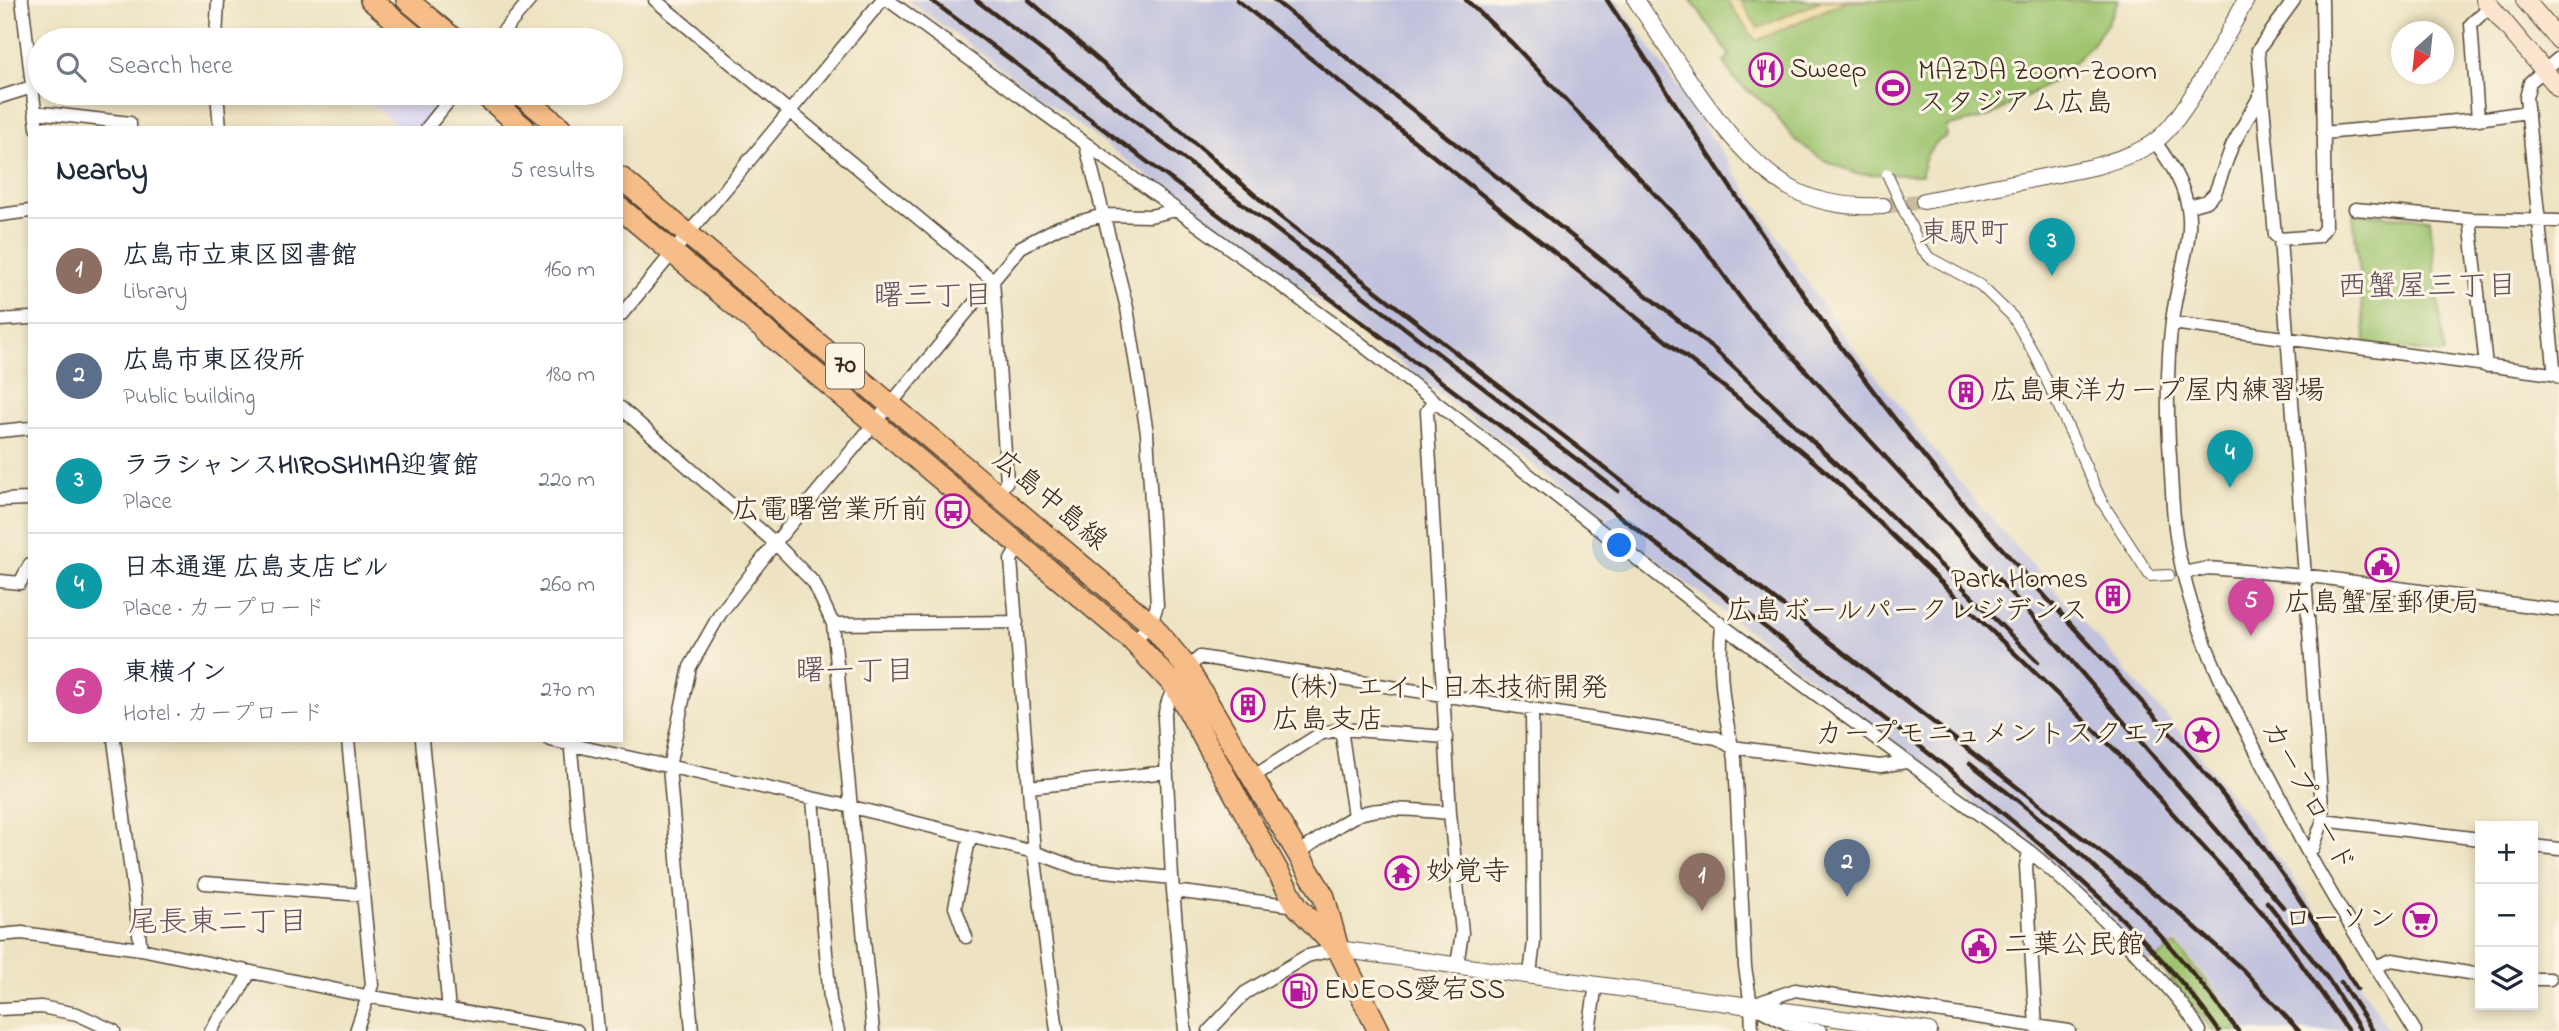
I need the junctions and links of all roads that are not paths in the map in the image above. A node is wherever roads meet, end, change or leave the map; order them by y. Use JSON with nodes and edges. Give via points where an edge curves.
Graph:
{"nodes":[{"id":1,"x":22,"y":0,"type":"edge"},
{"id":2,"x":218,"y":0,"type":"edge"},
{"id":3,"x":371,"y":0,"type":"edge"},
{"id":4,"x":407,"y":0,"type":"edge"},
{"id":5,"x":530,"y":0,"type":"edge"},
{"id":6,"x":655,"y":0,"type":"edge"},
{"id":7,"x":885,"y":0,"type":"edge"},
{"id":8,"x":1636,"y":0,"type":"edge"},
{"id":9,"x":2246,"y":0,"type":"edge"},
{"id":10,"x":2294,"y":0,"type":"edge"},
{"id":11,"x":2322,"y":0,"type":"edge"},
{"id":12,"x":2525,"y":0,"type":"edge"},
{"id":13,"x":2487,"y":3,"type":"edge"},
{"id":14,"x":217,"y":28,"type":"edge"},
{"id":15,"x":405,"y":28,"type":"edge"},
{"id":16,"x":441,"y":28,"type":"edge"},
{"id":17,"x":506,"y":28,"type":"edge"},
{"id":18,"x":28,"y":31,"type":"edge"},
{"id":19,"x":2559,"y":40,"type":"edge"},
{"id":20,"x":2559,"y":58,"type":"edge"},
{"id":21,"x":2544,"y":71,"type":"junction"},
{"id":22,"x":28,"y":88,"type":"edge"},
{"id":23,"x":2559,"y":88,"type":"edge"},
{"id":24,"x":2262,"y":92,"type":"junction"},
{"id":25,"x":0,"y":97,"type":"edge"},
{"id":26,"x":34,"y":105,"type":"edge"},
{"id":27,"x":217,"y":105,"type":"edge"},
{"id":28,"x":445,"y":105,"type":"edge"},
{"id":29,"x":496,"y":105,"type":"edge"},
{"id":30,"x":533,"y":105,"type":"edge"},
{"id":31,"x":35,"y":112,"type":"junction"},
{"id":32,"x":790,"y":112,"type":"junction"},
{"id":33,"x":2527,"y":112,"type":"junction"},
{"id":34,"x":2478,"y":119,"type":"junction"},
{"id":35,"x":37,"y":126,"type":"edge"},
{"id":36,"x":130,"y":126,"type":"edge"},
{"id":37,"x":220,"y":126,"type":"edge"},
{"id":38,"x":429,"y":126,"type":"edge"},
{"id":39,"x":522,"y":126,"type":"edge"},
{"id":40,"x":559,"y":126,"type":"edge"},
{"id":41,"x":2323,"y":133,"type":"junction"},
{"id":42,"x":2155,"y":142,"type":"junction"},
{"id":43,"x":1086,"y":146,"type":"junction"},
{"id":44,"x":1887,"y":174,"type":"dead end"},
{"id":45,"x":623,"y":179,"type":"edge"},
{"id":46,"x":1924,"y":201,"type":"tunnel mouth"},
{"id":47,"x":1883,"y":206,"type":"tunnel mouth"},
{"id":48,"x":2189,"y":206,"type":"junction"},
{"id":49,"x":2355,"y":209,"type":"dead end"},
{"id":50,"x":1176,"y":210,"type":"junction"},
{"id":51,"x":28,"y":211,"type":"edge"},
{"id":52,"x":623,"y":211,"type":"edge"},
{"id":53,"x":0,"y":215,"type":"edge"},
{"id":54,"x":1104,"y":215,"type":"junction"},
{"id":55,"x":2470,"y":219,"type":"junction"},
{"id":56,"x":2540,"y":221,"type":"junction"},
{"id":57,"x":2559,"y":221,"type":"edge"},
{"id":58,"x":689,"y":234,"type":"junction"},
{"id":59,"x":2280,"y":239,"type":"junction"},
{"id":60,"x":673,"y":253,"type":"junction"},
{"id":61,"x":993,"y":280,"type":"junction"},
{"id":62,"x":623,"y":313,"type":"edge"},
{"id":63,"x":28,"y":318,"type":"edge"},
{"id":64,"x":0,"y":320,"type":"edge"},
{"id":65,"x":2172,"y":323,"type":"junction"},
{"id":66,"x":2287,"y":338,"type":"junction"},
{"id":67,"x":2486,"y":366,"type":"junction"},
{"id":68,"x":2559,"y":376,"type":"edge"},
{"id":69,"x":1434,"y":401,"type":"junction"},
{"id":70,"x":891,"y":404,"type":"junction"},
{"id":71,"x":623,"y":410,"type":"edge"},
{"id":72,"x":876,"y":423,"type":"junction"},
{"id":73,"x":28,"y":428,"type":"edge"},
{"id":74,"x":0,"y":430,"type":"edge"},
{"id":75,"x":997,"y":494,"type":"junction"},
{"id":76,"x":28,"y":499,"type":"edge"},
{"id":77,"x":0,"y":500,"type":"edge"},
{"id":78,"x":775,"y":543,"type":"junction"},
{"id":79,"x":1020,"y":544,"type":"junction"},
{"id":80,"x":28,"y":568,"type":"edge"},
{"id":81,"x":2183,"y":573,"type":"junction"},
{"id":82,"x":2169,"y":575,"type":"dead end"},
{"id":83,"x":2305,"y":577,"type":"junction"},
{"id":84,"x":0,"y":581,"type":"edge"},
{"id":85,"x":2559,"y":610,"type":"edge"},
{"id":86,"x":1017,"y":622,"type":"junction"},
{"id":87,"x":833,"y":624,"type":"junction"},
{"id":88,"x":1151,"y":624,"type":"junction"},
{"id":89,"x":1722,"y":625,"type":"junction"},
{"id":90,"x":1133,"y":641,"type":"junction"},
{"id":91,"x":1181,"y":677,"type":"junction"},
{"id":92,"x":1444,"y":697,"type":"junction"},
{"id":93,"x":1532,"y":711,"type":"junction"},
{"id":94,"x":1341,"y":729,"type":"junction"},
{"id":95,"x":1446,"y":737,"type":"junction"},
{"id":96,"x":114,"y":742,"type":"edge"},
{"id":97,"x":348,"y":742,"type":"edge"},
{"id":98,"x":422,"y":742,"type":"edge"},
{"id":99,"x":571,"y":743,"type":"edge"},
{"id":100,"x":1732,"y":747,"type":"junction"},
{"id":101,"x":1906,"y":762,"type":"junction"},
{"id":102,"x":669,"y":767,"type":"junction"},
{"id":103,"x":1167,"y":772,"type":"junction"},
{"id":104,"x":1251,"y":778,"type":"junction"},
{"id":105,"x":1029,"y":787,"type":"junction"},
{"id":106,"x":813,"y":799,"type":"junction"},
{"id":107,"x":852,"y":807,"type":"junction"},
{"id":108,"x":1450,"y":813,"type":"junction"},
{"id":109,"x":1354,"y":816,"type":"junction"},
{"id":110,"x":2323,"y":820,"type":"junction"},
{"id":111,"x":970,"y":836,"type":"junction"},
{"id":112,"x":2475,"y":838,"type":"edge"},
{"id":113,"x":2538,"y":847,"type":"edge"},
{"id":114,"x":2559,"y":849,"type":"edge"},
{"id":115,"x":2029,"y":851,"type":"junction"},
{"id":116,"x":2307,"y":851,"type":"junction"},
{"id":117,"x":1034,"y":852,"type":"junction"},
{"id":118,"x":1298,"y":853,"type":"junction"},
{"id":119,"x":205,"y":883,"type":"dead end"},
{"id":120,"x":1172,"y":884,"type":"junction"},
{"id":121,"x":363,"y":895,"type":"junction"},
{"id":122,"x":1297,"y":906,"type":"junction"},
{"id":123,"x":0,"y":935,"type":"edge"},
{"id":124,"x":966,"y":937,"type":"dead end"},
{"id":125,"x":141,"y":949,"type":"junction"},
{"id":126,"x":1338,"y":949,"type":"junction"},
{"id":127,"x":1457,"y":965,"type":"junction"},
{"id":128,"x":2375,"y":967,"type":"junction"},
{"id":129,"x":250,"y":972,"type":"junction"},
{"id":130,"x":1530,"y":974,"type":"junction"},
{"id":131,"x":2475,"y":974,"type":"edge"},
{"id":132,"x":2538,"y":979,"type":"edge"},
{"id":133,"x":2550,"y":979,"type":"dead end"},
{"id":134,"x":1597,"y":984,"type":"junction"},
{"id":135,"x":366,"y":996,"type":"junction"},
{"id":136,"x":1751,"y":1005,"type":"junction"},
{"id":137,"x":0,"y":1009,"type":"edge"},
{"id":138,"x":449,"y":1010,"type":"junction"},
{"id":139,"x":2036,"y":1027,"type":"junction"},
{"id":140,"x":109,"y":1030,"type":"edge"},
{"id":141,"x":211,"y":1031,"type":"edge"},
{"id":142,"x":356,"y":1031,"type":"edge"},
{"id":143,"x":577,"y":1031,"type":"edge"},
{"id":144,"x":598,"y":1031,"type":"edge"},
{"id":145,"x":692,"y":1031,"type":"edge"},
{"id":146,"x":838,"y":1031,"type":"edge"},
{"id":147,"x":873,"y":1031,"type":"edge"},
{"id":148,"x":1057,"y":1031,"type":"edge"},
{"id":149,"x":1185,"y":1031,"type":"edge"},
{"id":150,"x":1209,"y":1031,"type":"edge"},
{"id":151,"x":1379,"y":1031,"type":"edge"},
{"id":152,"x":1589,"y":1031,"type":"edge"},
{"id":153,"x":1752,"y":1031,"type":"edge"},
{"id":154,"x":1822,"y":1031,"type":"edge"},
{"id":155,"x":1929,"y":1031,"type":"edge"},
{"id":156,"x":2069,"y":1031,"type":"edge"},
{"id":157,"x":2200,"y":1031,"type":"edge"},
{"id":158,"x":2415,"y":1031,"type":"edge"}],
"edges":[{"from":1,"to":18,"type":"street"},
{"from":2,"to":14,"type":"street"},
{"from":3,"to":15,"type":"main road"},
{"from":4,"to":16,"type":"main road"},
{"from":5,"to":17,"type":"street"},
{"from":6,"to":32,"type":"street"},
{"from":7,"to":32,"type":"street"},
{"from":7,"to":43,"type":"street"},
{"from":8,"to":47,"type":"street","via":[[1704,100],[1764,169],[1815,199]]},
{"from":9,"to":42,"type":"street","via":[[2174,122]]},
{"from":10,"to":24,"type":"street","via":[[2258,50]]},
{"from":11,"to":41,"type":"street"},
{"from":12,"to":19,"type":"main road"},
{"from":13,"to":21,"type":"main road"},
{"from":13,"to":34,"type":"street","via":[[2471,24]]},
{"from":20,"to":21,"type":"street"},
{"from":21,"to":23,"type":"main road"},
{"from":21,"to":33,"type":"street","via":[[2528,86]]},
{"from":22,"to":25,"type":"street"},
{"from":24,"to":48,"type":"street","via":[[2232,146],[2215,193],[2207,201]]},
{"from":24,"to":59,"type":"street","via":[[2275,235]]},
{"from":26,"to":31,"type":"street"},
{"from":27,"to":37,"type":"street"},
{"from":28,"to":38,"type":"street"},
{"from":29,"to":39,"type":"main road"},
{"from":30,"to":40,"type":"main road"},
{"from":31,"to":35,"type":"street"},
{"from":31,"to":36,"type":"street"},
{"from":32,"to":58,"type":"street"},
{"from":32,"to":61,"type":"street"},
{"from":33,"to":34,"type":"street"},
{"from":33,"to":56,"type":"street"},
{"from":34,"to":41,"type":"street"},
{"from":41,"to":59,"type":"street","via":[[2325,230],[2319,236]]},
{"from":42,"to":46,"type":"street","via":[[2093,167]]},
{"from":42,"to":48,"type":"street","via":[[2182,184]]},
{"from":43,"to":50,"type":"street"},
{"from":43,"to":54,"type":"street"},
{"from":44,"to":82,"type":"street","bridge":true,"via":[[1920,248],[1936,262],[1980,285],[2013,317],[2102,502],[2150,576]]},
{"from":45,"to":58,"type":"main road","name":"広島中島線","number":"70"},
{"from":48,"to":65,"type":"street","name":"カープロード","via":[[2190,235]]},
{"from":49,"to":55,"type":"street"},
{"from":50,"to":54,"type":"street","via":[[1150,216]]},
{"from":50,"to":69,"type":"street"},
{"from":51,"to":53,"type":"street"},
{"from":52,"to":60,"type":"main road","name":"広島中島線","number":"70"},
{"from":54,"to":61,"type":"street","via":[[1059,227],[1021,247]]},
{"from":54,"to":88,"type":"street","via":[[1127,308],[1147,433],[1157,605]]},
{"from":55,"to":56,"type":"street"},
{"from":55,"to":67,"type":"street"},
{"from":56,"to":57,"type":"street"},
{"from":56,"to":68,"type":"street","via":[[2554,366]]},
{"from":58,"to":60,"type":"street"},
{"from":58,"to":70,"type":"main road","name":"広島中島線","number":"70"},
{"from":59,"to":66,"type":"street"},
{"from":60,"to":62,"type":"street"},
{"from":60,"to":72,"type":"main road","name":"広島中島線","number":"70"},
{"from":61,"to":70,"type":"street"},
{"from":61,"to":75,"type":"street","via":[[1007,481]]},
{"from":63,"to":64,"type":"street"},
{"from":65,"to":66,"type":"street"},
{"from":65,"to":81,"type":"street","name":"カープロード","via":[[2169,441]]},
{"from":66,"to":67,"type":"street"},
{"from":66,"to":83,"type":"street"},
{"from":67,"to":68,"type":"street"},
{"from":69,"to":89,"type":"street"},
{"from":69,"to":92,"type":"street","via":[[1427,411]]},
{"from":70,"to":72,"type":"street"},
{"from":70,"to":75,"type":"main road","name":"広島中島線","number":"70"},
{"from":71,"to":78,"type":"street"},
{"from":72,"to":78,"type":"street"},
{"from":72,"to":79,"type":"main road","name":"広島中島線","number":"70"},
{"from":73,"to":74,"type":"street"},
{"from":75,"to":88,"type":"main road","name":"広島中島線","number":"70"},
{"from":76,"to":77,"type":"street"},
{"from":78,"to":87,"type":"street","via":[[814,583]]},
{"from":78,"to":102,"type":"street","via":[[720,614],[690,667]]},
{"from":79,"to":86,"type":"street","via":[[1011,560]]},
{"from":79,"to":90,"type":"main road","name":"広島中島線","number":"70"},
{"from":80,"to":84,"type":"street","via":[[20,583]]},
{"from":81,"to":83,"type":"street","via":[[2208,568]]},
{"from":81,"to":116,"type":"street","name":"カープロード","via":[[2232,707]]},
{"from":83,"to":85,"type":"street"},
{"from":83,"to":110,"type":"street"},
{"from":86,"to":87,"type":"street"},
{"from":86,"to":105,"type":"street"},
{"from":87,"to":107,"type":"street"},
{"from":88,"to":90,"type":"street"},
{"from":88,"to":91,"type":"main road","name":"広島中島線","number":"70"},
{"from":89,"to":100,"type":"street","via":[[1720,646]]},
{"from":89,"to":101,"type":"street"},
{"from":90,"to":91,"type":"main road","name":"広島中島線","number":"70"},
{"from":91,"to":92,"type":"street","via":[[1200,657]]},
{"from":91,"to":103,"type":"street","via":[[1165,708]]},
{"from":91,"to":104,"type":"main road","name":"広島中島線","number":"70"},
{"from":91,"to":122,"type":"main road","name":"広島中島線","number":"70"},
{"from":92,"to":93,"type":"street"},
{"from":92,"to":95,"type":"street"},
{"from":93,"to":100,"type":"street","via":[[1717,738]]},
{"from":93,"to":130,"type":"street","via":[[1534,942]]},
{"from":94,"to":95,"type":"street"},
{"from":94,"to":104,"type":"street","via":[[1320,734]]},
{"from":94,"to":109,"type":"street"},
{"from":95,"to":108,"type":"street"},
{"from":96,"to":125,"type":"street"},
{"from":97,"to":121,"type":"street"},
{"from":98,"to":138,"type":"street"},
{"from":99,"to":102,"type":"street"},
{"from":99,"to":144,"type":"street"},
{"from":100,"to":101,"type":"street","via":[[1880,766]]},
{"from":100,"to":136,"type":"street"},
{"from":101,"to":115,"type":"street"},
{"from":102,"to":106,"type":"street"},
{"from":102,"to":145,"type":"street"},
{"from":103,"to":105,"type":"street"},
{"from":103,"to":120,"type":"street"},
{"from":104,"to":118,"type":"main road","name":"広島中島線","number":"70"},
{"from":105,"to":117,"type":"street"},
{"from":106,"to":107,"type":"street"},
{"from":106,"to":146,"type":"street","via":[[830,1000]]},
{"from":107,"to":111,"type":"street"},
{"from":107,"to":147,"type":"street"},
{"from":108,"to":109,"type":"street","via":[[1374,811]]},
{"from":108,"to":127,"type":"street","via":[[1462,933]]},
{"from":109,"to":118,"type":"street"},
{"from":110,"to":112,"type":"street"},
{"from":110,"to":116,"type":"street","via":[[2313,848]]},
{"from":111,"to":117,"type":"street"},
{"from":111,"to":124,"type":"street","via":[[956,907]]},
{"from":113,"to":114,"type":"street"},
{"from":115,"to":139,"type":"street","via":[[2026,866]]},
{"from":115,"to":157,"type":"street","via":[[2100,916]]},
{"from":116,"to":128,"type":"street","name":"カープロード"},
{"from":117,"to":120,"type":"street","via":[[1077,868]]},
{"from":117,"to":148,"type":"street"},
{"from":118,"to":126,"type":"main road","name":"広島中島線","number":"70","via":[[1324,897]]},
{"from":119,"to":121,"type":"street"},
{"from":120,"to":122,"type":"street"},
{"from":120,"to":149,"type":"street"},
{"from":121,"to":135,"type":"street","via":[[372,985]]},
{"from":122,"to":126,"type":"main road","name":"広島中島線","number":"70"},
{"from":123,"to":125,"type":"street","via":[[22,933]]},
{"from":125,"to":129,"type":"street"},
{"from":126,"to":127,"type":"street"},
{"from":126,"to":150,"type":"street","via":[[1307,956],[1245,993]]},
{"from":126,"to":151,"type":"main road","name":"広島中島線","number":"70"},
{"from":127,"to":130,"type":"street"},
{"from":128,"to":131,"type":"street","via":[[2392,960]]},
{"from":128,"to":158,"type":"street","name":"カープロード"},
{"from":129,"to":135,"type":"street"},
{"from":129,"to":141,"type":"street"},
{"from":130,"to":134,"type":"street"},
{"from":132,"to":133,"type":"street"},
{"from":134,"to":136,"type":"street"},
{"from":134,"to":152,"type":"street"},
{"from":135,"to":138,"type":"street"},
{"from":135,"to":142,"type":"street"},
{"from":136,"to":139,"type":"street","via":[[1795,990]]},
{"from":136,"to":153,"type":"street"},
{"from":136,"to":154,"type":"street","via":[[1790,1025]]},
{"from":136,"to":155,"type":"street"},
{"from":137,"to":140,"type":"street","via":[[41,1007],[77,1014]]},
{"from":138,"to":143,"type":"street"},
{"from":139,"to":156,"type":"street"}]}
